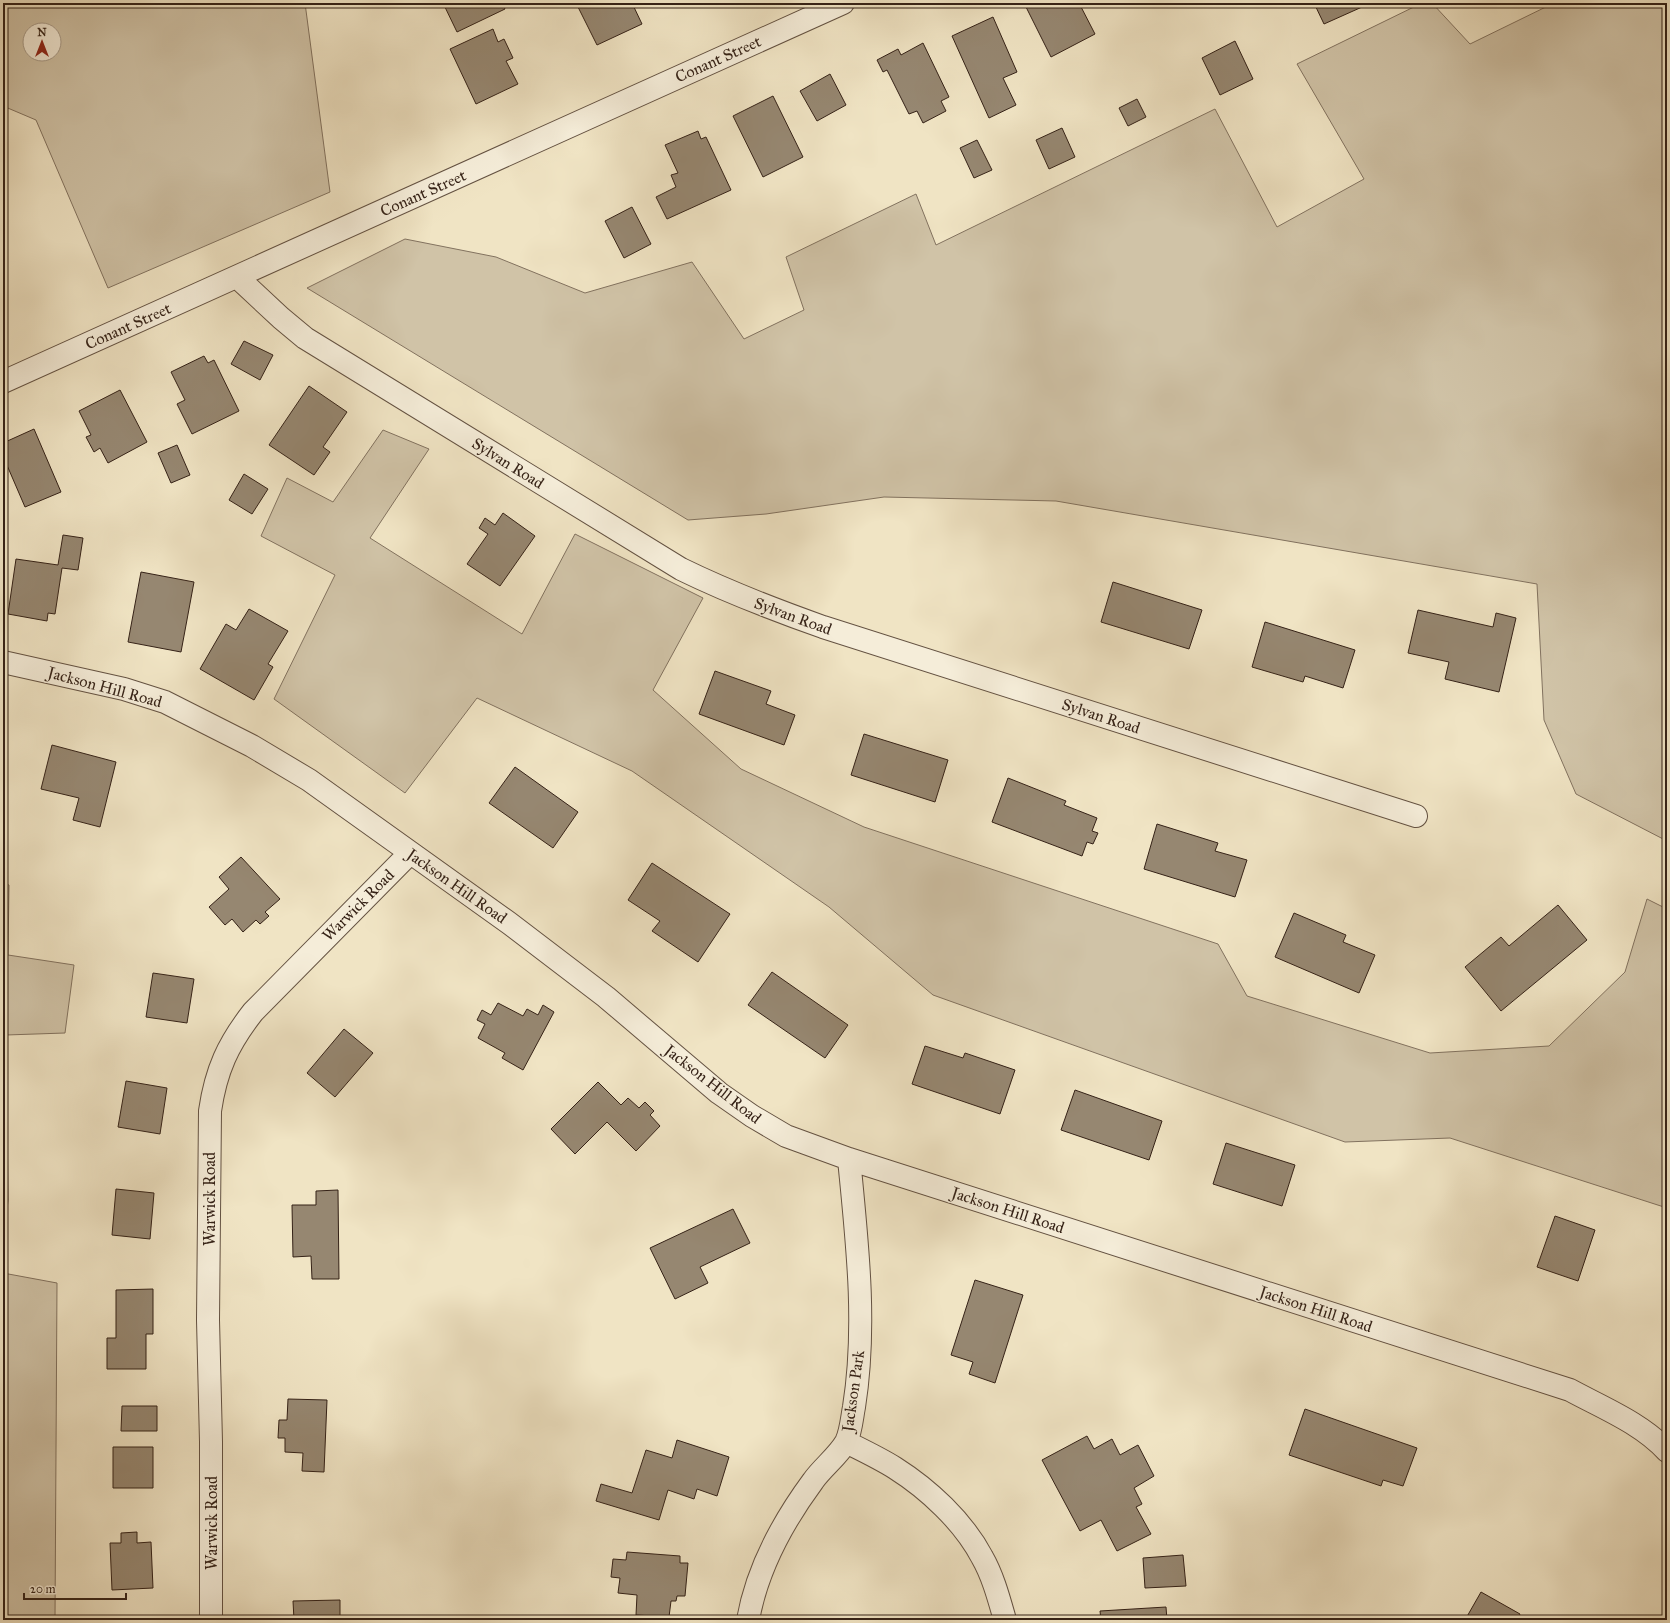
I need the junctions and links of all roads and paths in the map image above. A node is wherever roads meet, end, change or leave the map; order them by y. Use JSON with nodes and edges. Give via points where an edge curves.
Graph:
{"nodes":[{"id":1,"x":843,"y":3,"type":"edge"},
{"id":2,"x":237,"y":277,"type":"junction"},
{"id":3,"x":3,"y":382,"type":"edge"},
{"id":4,"x":3,"y":662,"type":"edge"},
{"id":5,"x":1416,"y":816,"type":"dead end"},
{"id":6,"x":410,"y":854,"type":"junction"},
{"id":7,"x":849,"y":1159,"type":"junction"},
{"id":8,"x":846,"y":1442,"type":"junction"},
{"id":9,"x":1667,"y":1451,"type":"edge"},
{"id":10,"x":211,"y":1620,"type":"edge"},
{"id":11,"x":748,"y":1620,"type":"edge"},
{"id":12,"x":1005,"y":1620,"type":"edge"}],
"edges":[{"from":1,"to":2,"type":"street","name":"Conant Street"},
{"from":2,"to":3,"type":"street","name":"Conant Street"},
{"from":2,"to":5,"type":"street","name":"Sylvan Road","via":[[305,338],[681,569],[723,589],[823,627]]},
{"from":4,"to":6,"type":"street","name":"Jackson Hill Road","via":[[124,689],[165,702],[252,746],[309,780]]},
{"from":6,"to":7,"type":"street","name":"Jackson Hill Road","via":[[509,923],[606,998],[719,1093],[752,1116],[786,1136]]},
{"from":6,"to":10,"type":"street","name":"Warwick Road","via":[[253,1012],[233,1040],[218,1073],[210,1111],[208,1312]]},
{"from":7,"to":8,"type":"street","name":"Jackson Park","via":[[857,1241],[860,1315],[856,1393]]},
{"from":7,"to":9,"type":"street","name":"Jackson Hill Road","via":[[1570,1390],[1624,1418]]},
{"from":8,"to":11,"type":"street","name":"Jackson Park","via":[[813,1481],[774,1543],[761,1573]]},
{"from":8,"to":12,"type":"street","via":[[877,1457],[912,1480],[958,1524],[983,1557]]}]}
